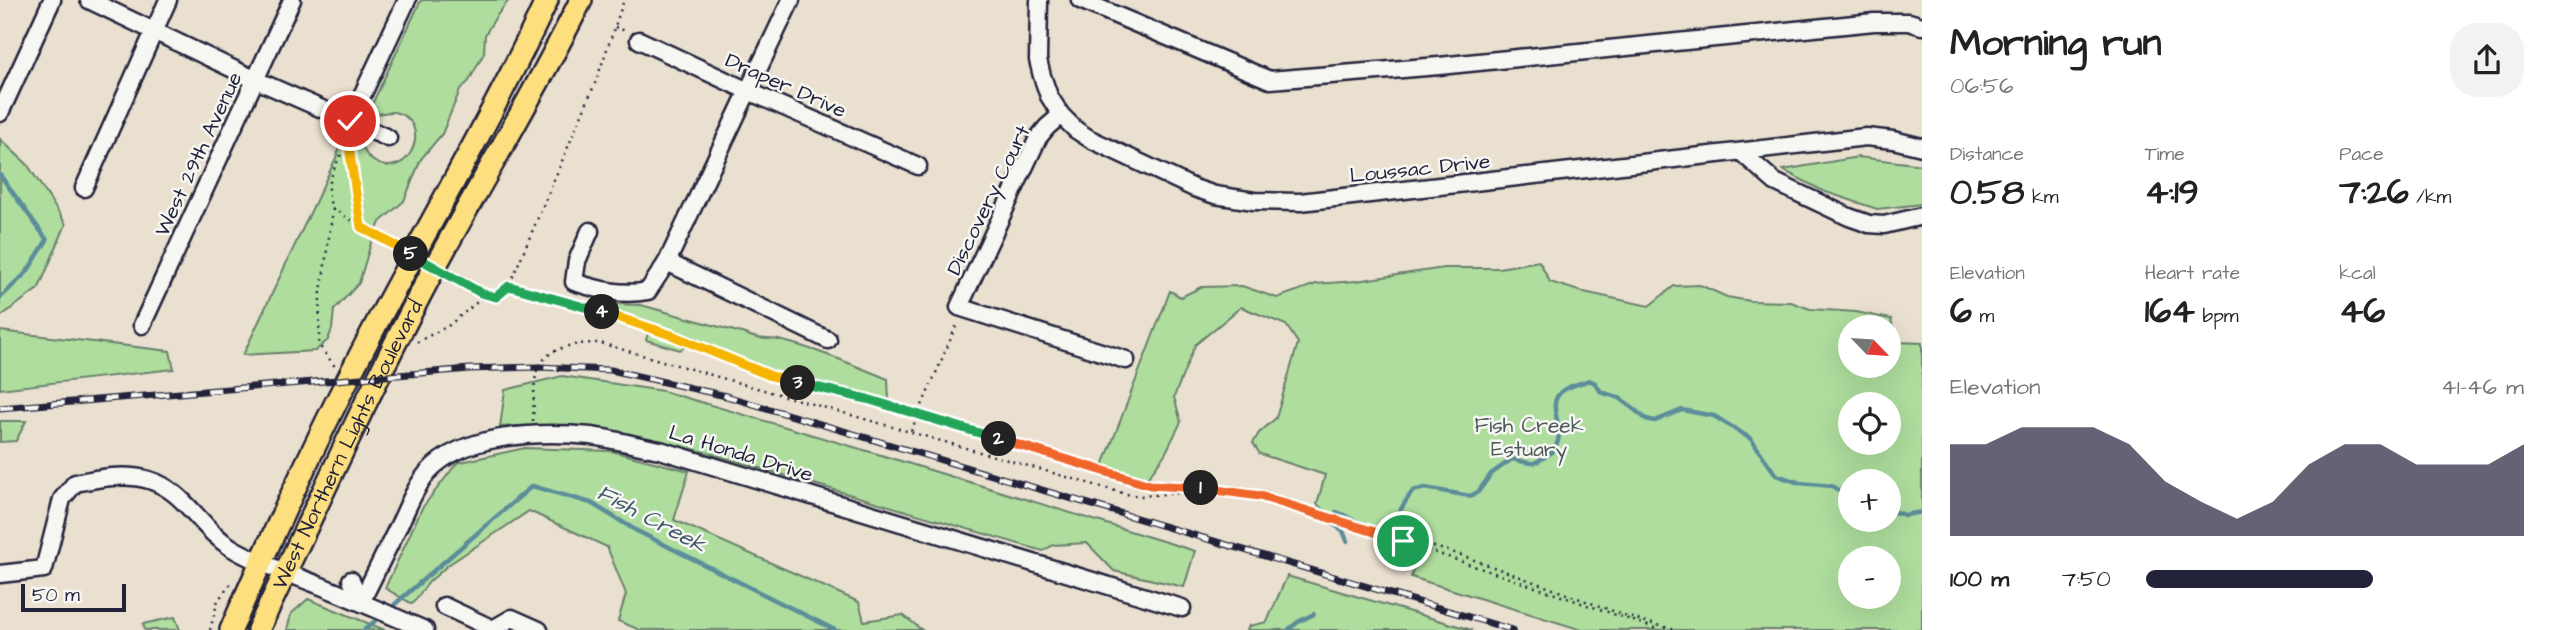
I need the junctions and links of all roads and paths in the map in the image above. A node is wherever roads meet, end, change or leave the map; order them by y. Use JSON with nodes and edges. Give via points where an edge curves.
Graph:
{"nodes":[{"id":1,"x":52,"y":0,"type":"edge"},
{"id":2,"x":89,"y":0,"type":"edge"},
{"id":3,"x":168,"y":0,"type":"edge"},
{"id":4,"x":292,"y":0,"type":"edge"},
{"id":5,"x":407,"y":0,"type":"edge"},
{"id":6,"x":547,"y":0,"type":"edge"},
{"id":7,"x":581,"y":0,"type":"edge"},
{"id":8,"x":624,"y":0,"type":"edge"},
{"id":9,"x":791,"y":0,"type":"edge"},
{"id":10,"x":1039,"y":0,"type":"edge"},
{"id":11,"x":1080,"y":0,"type":"edge"},
{"id":12,"x":1922,"y":26,"type":"edge"},
{"id":13,"x":154,"y":31,"type":"junction"},
{"id":14,"x":639,"y":40,"type":"dead end"},
{"id":15,"x":256,"y":80,"type":"junction"},
{"id":16,"x":748,"y":92,"type":"junction"},
{"id":17,"x":0,"y":113,"type":"edge"},
{"id":18,"x":1061,"y":116,"type":"junction"},
{"id":19,"x":353,"y":123,"type":"junction"},
{"id":20,"x":388,"y":138,"type":"dead end"},
{"id":21,"x":348,"y":140,"type":"junction"},
{"id":22,"x":1922,"y":147,"type":"edge"},
{"id":23,"x":1741,"y":152,"type":"junction"},
{"id":24,"x":918,"y":166,"type":"dead end"},
{"id":25,"x":84,"y":188,"type":"dead end"},
{"id":26,"x":333,"y":209,"type":"junction"},
{"id":27,"x":1922,"y":216,"type":"edge"},
{"id":28,"x":361,"y":227,"type":"junction"},
{"id":29,"x":590,"y":231,"type":"dead end"},
{"id":30,"x":667,"y":262,"type":"junction"},
{"id":31,"x":509,"y":286,"type":"junction"},
{"id":32,"x":487,"y":295,"type":"junction"},
{"id":33,"x":961,"y":308,"type":"junction"},
{"id":34,"x":142,"y":325,"type":"dead end"},
{"id":35,"x":828,"y":340,"type":"dead end"},
{"id":36,"x":408,"y":347,"type":"dead end"},
{"id":37,"x":1126,"y":360,"type":"dead end"},
{"id":38,"x":337,"y":370,"type":"dead end"},
{"id":39,"x":918,"y":414,"type":"junction"},
{"id":40,"x":911,"y":431,"type":"junction"},
{"id":41,"x":531,"y":435,"type":"junction"},
{"id":42,"x":1214,"y":490,"type":"junction"},
{"id":43,"x":261,"y":561,"type":"junction"},
{"id":44,"x":286,"y":572,"type":"junction"},
{"id":45,"x":0,"y":574,"type":"edge"},
{"id":46,"x":238,"y":578,"type":"dead end"},
{"id":47,"x":351,"y":580,"type":"dead end"},
{"id":48,"x":361,"y":602,"type":"junction"},
{"id":49,"x":444,"y":606,"type":"dead end"},
{"id":50,"x":1182,"y":608,"type":"dead end"},
{"id":51,"x":468,"y":624,"type":"edge"},
{"id":52,"x":210,"y":630,"type":"edge"},
{"id":53,"x":231,"y":630,"type":"edge"},
{"id":54,"x":258,"y":630,"type":"edge"},
{"id":55,"x":425,"y":630,"type":"edge"},
{"id":56,"x":540,"y":630,"type":"edge"},
{"id":57,"x":1660,"y":630,"type":"edge"},
{"id":58,"x":1675,"y":630,"type":"edge"}],
"edges":[{"from":1,"to":17,"type":"street"},
{"from":2,"to":13,"type":"street"},
{"from":3,"to":13,"type":"street"},
{"from":4,"to":15,"type":"street","name":"West 29th Avenue"},
{"from":5,"to":19,"type":"street"},
{"from":6,"to":43,"type":"main road","name":"West Northern Lights Boulevard","via":[[494,110],[369,337]]},
{"from":7,"to":44,"type":"main road","name":"West Northern Lights Boulevard","via":[[442,253]]},
{"from":8,"to":31,"type":"path","via":[[596,81]]},
{"from":9,"to":16,"type":"street"},
{"from":10,"to":18,"type":"street","name":"Loussac Drive","via":[[1038,60],[1049,96]]},
{"from":11,"to":12,"type":"street","via":[[1270,80],[1874,22]]},
{"from":13,"to":15,"type":"street"},
{"from":13,"to":25,"type":"street"},
{"from":14,"to":16,"type":"street","name":"Draper Drive"},
{"from":15,"to":19,"type":"street"},
{"from":15,"to":34,"type":"street","name":"West 29th Avenue"},
{"from":16,"to":24,"type":"street","name":"Draper Drive"},
{"from":16,"to":30,"type":"street"},
{"from":18,"to":23,"type":"street","name":"Loussac Drive","via":[[1090,139],[1194,188],[1274,203]]},
{"from":18,"to":33,"type":"street","name":"Discovery Court","via":[[1038,138]]},
{"from":19,"to":20,"type":"street"},
{"from":19,"to":21,"type":"path"},
{"from":21,"to":26,"type":"path","via":[[329,182]]},
{"from":21,"to":28,"type":"path"},
{"from":22,"to":23,"type":"street","name":"Loussac Drive","via":[[1866,137]]},
{"from":23,"to":27,"type":"street","via":[[1775,182],[1849,216],[1884,225]]},
{"from":26,"to":28,"type":"path"},
{"from":26,"to":38,"type":"path","via":[[320,299],[319,345]]},
{"from":28,"to":32,"type":"path","bridge":true},
{"from":29,"to":30,"type":"street","via":[[574,282],[630,295],[648,291]]},
{"from":30,"to":35,"type":"street"},
{"from":31,"to":32,"type":"path","via":[[496,297]]},
{"from":31,"to":39,"type":"path","via":[[674,336],[771,376]]},
{"from":32,"to":36,"type":"path","via":[[448,326]]},
{"from":33,"to":37,"type":"street"},
{"from":33,"to":39,"type":"path"},
{"from":39,"to":40,"type":"path"},
{"from":39,"to":42,"type":"path","via":[[1150,485]]},
{"from":40,"to":41,"type":"path","via":[[646,355],[600,343],[577,343],[548,356],[538,367]]},
{"from":40,"to":42,"type":"path","via":[[1126,494]]},
{"from":41,"to":48,"type":"street","name":"La Honda Drive","via":[[498,438],[463,449],[428,472]]},
{"from":41,"to":50,"type":"street","name":"La Honda Drive","via":[[590,436],[660,450]]},
{"from":42,"to":57,"type":"path","via":[[1260,496]]},
{"from":42,"to":58,"type":"path","via":[[1273,496]]},
{"from":43,"to":44,"type":"street"},
{"from":43,"to":45,"type":"street","via":[[228,546],[182,499],[150,480],[114,476],[75,483],[62,499],[48,575]]},
{"from":43,"to":53,"type":"main road","name":"West Northern Lights Boulevard"},
{"from":44,"to":48,"type":"street"},
{"from":44,"to":54,"type":"main road","name":"West Northern Lights Boulevard"},
{"from":46,"to":52,"type":"path","via":[[218,600]]},
{"from":47,"to":48,"type":"street"},
{"from":48,"to":55,"type":"street"},
{"from":49,"to":51,"type":"street"},
{"from":51,"to":56,"type":"street","via":[[493,629],[512,618]]}]}
